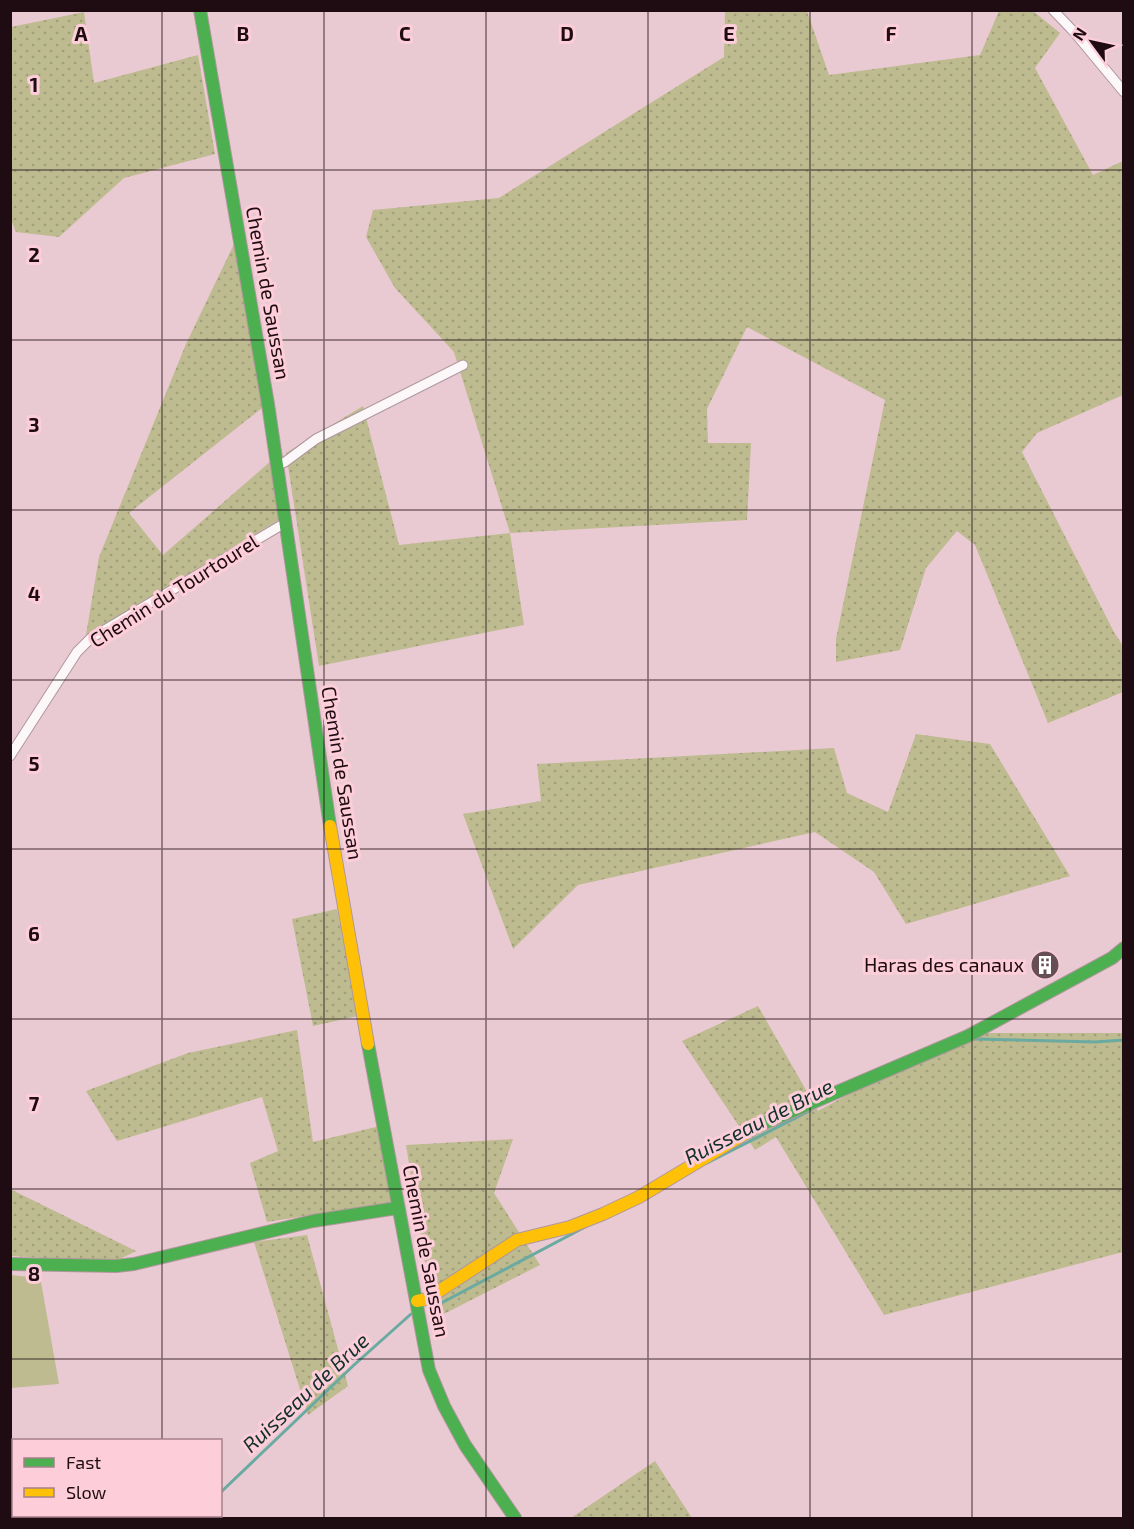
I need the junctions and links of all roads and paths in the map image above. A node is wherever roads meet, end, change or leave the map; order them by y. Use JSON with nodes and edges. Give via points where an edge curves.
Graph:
{"nodes":[{"id":1,"x":200,"y":10,"type":"edge"},
{"id":2,"x":1053,"y":10,"type":"edge"},
{"id":3,"x":1124,"y":92,"type":"edge"},
{"id":4,"x":463,"y":366,"type":"dead end"},
{"id":5,"x":276,"y":466,"type":"junction"},
{"id":6,"x":285,"y":523,"type":"junction"},
{"id":7,"x":10,"y":756,"type":"edge"},
{"id":8,"x":1124,"y":948,"type":"edge"},
{"id":9,"x":397,"y":1208,"type":"junction"},
{"id":10,"x":10,"y":1264,"type":"edge"},
{"id":11,"x":417,"y":1301,"type":"junction"},
{"id":12,"x":515,"y":1518,"type":"edge"}],
"edges":[{"from":1,"to":5,"type":"street","name":"Chemin de Saussan"},
{"from":2,"to":3,"type":"street"},
{"from":4,"to":5,"type":"street","via":[[316,439]]},
{"from":5,"to":6,"type":"street","name":"Chemin de Saussan"},
{"from":6,"to":7,"type":"street","name":"Chemin du Tourtourel","via":[[91,638],[77,652]]},
{"from":6,"to":9,"type":"street","name":"Chemin de Saussan","via":[[328,813]]},
{"from":8,"to":11,"type":"street","via":[[968,1036],[760,1125],[639,1197],[570,1227],[517,1240],[427,1299]]},
{"from":9,"to":10,"type":"street","via":[[313,1221],[134,1264]]},
{"from":9,"to":11,"type":"street","name":"Chemin de Saussan"},
{"from":11,"to":12,"type":"street","name":"Chemin de Saussan","via":[[429,1370],[444,1406],[465,1446]]}]}
